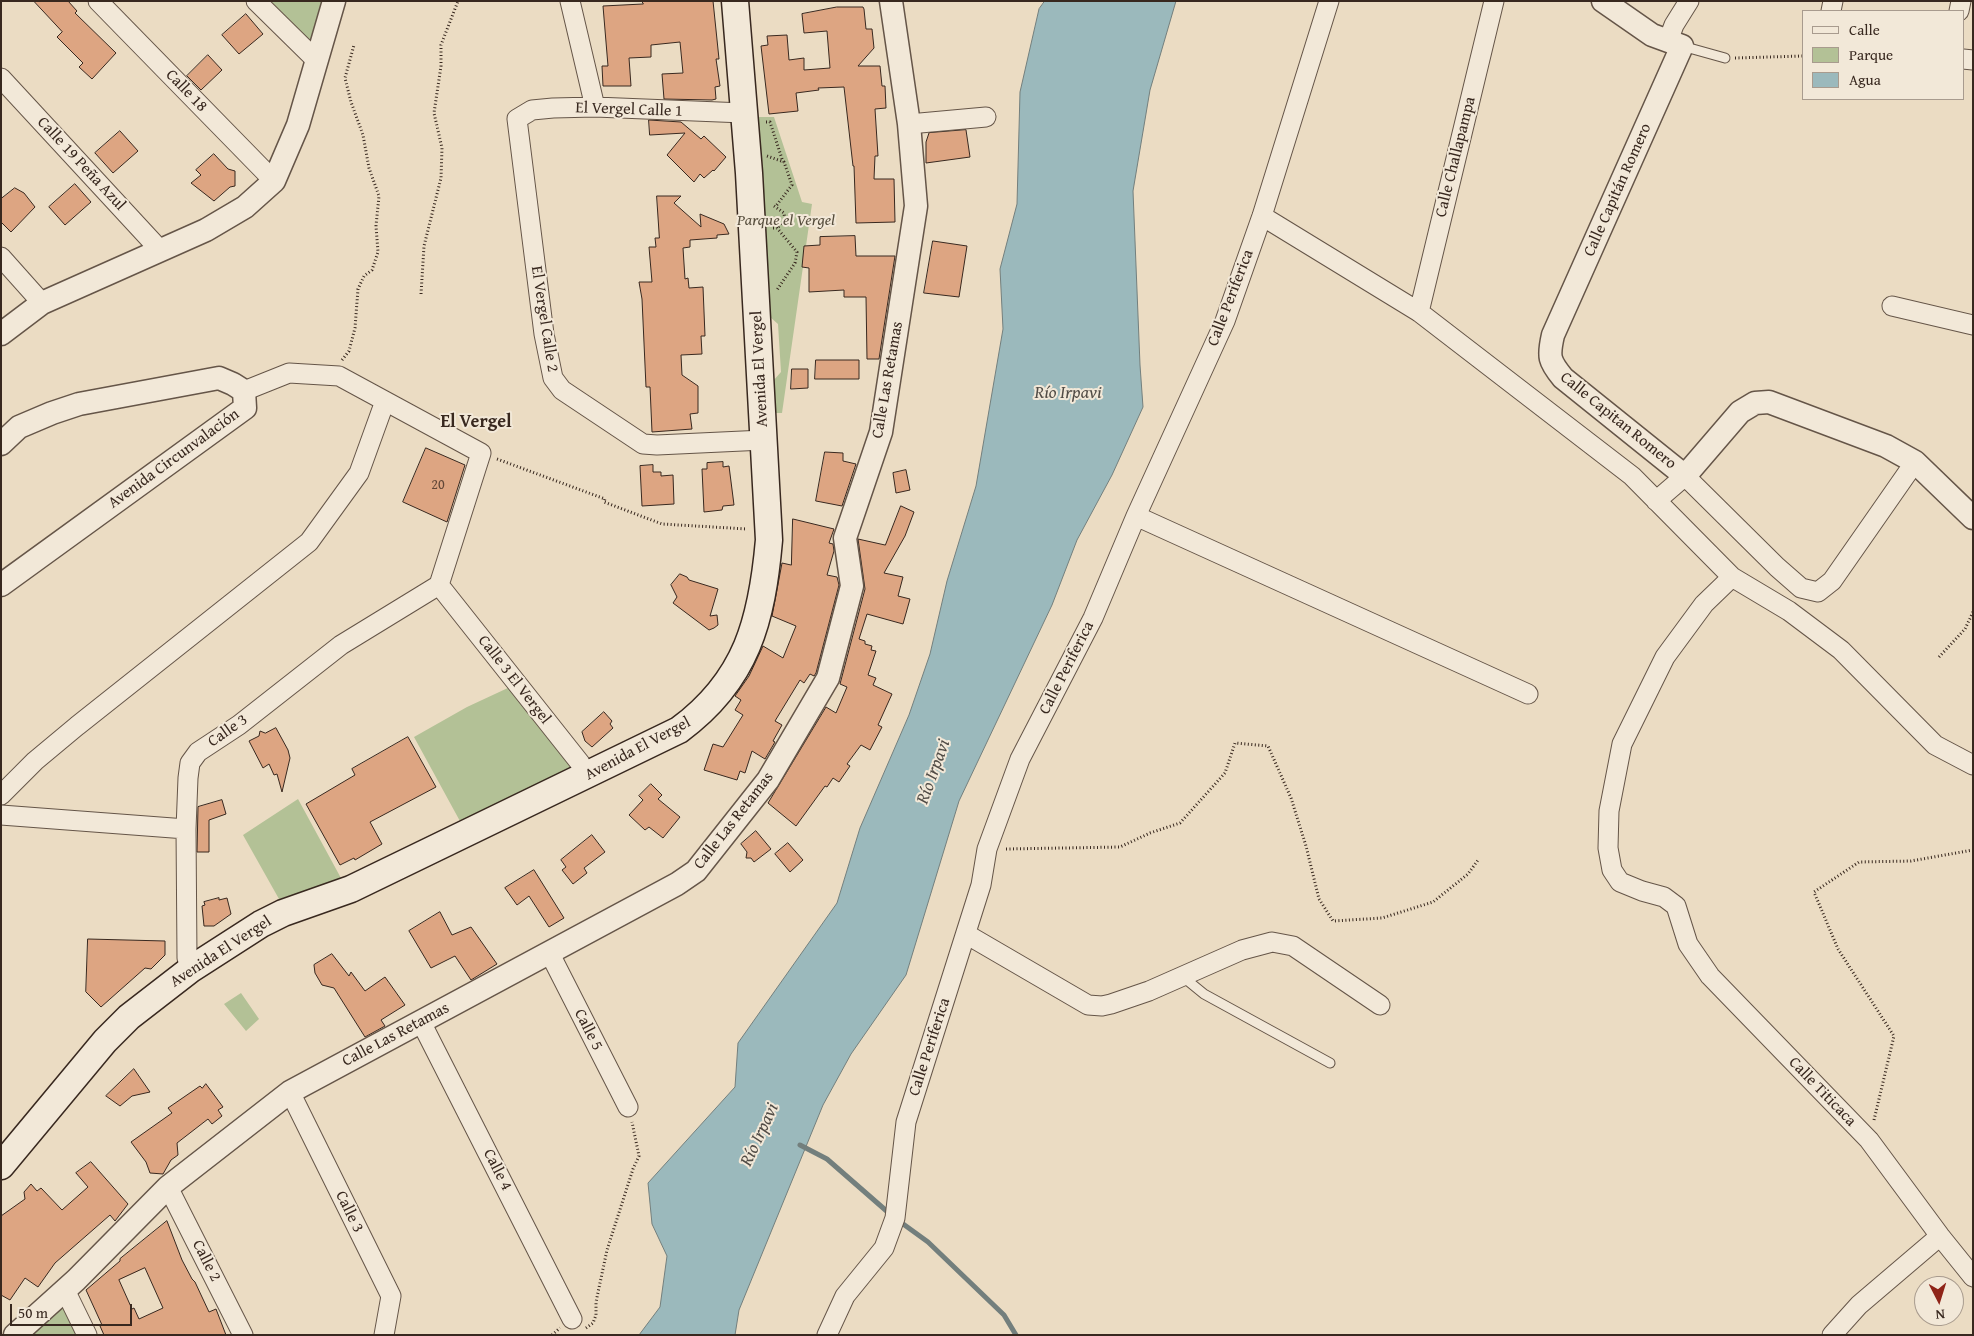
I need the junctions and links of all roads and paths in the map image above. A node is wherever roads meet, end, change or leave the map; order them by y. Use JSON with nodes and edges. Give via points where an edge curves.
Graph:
{"nodes":[{"id":1,"x":98,"y":1,"type":"edge"},
{"id":2,"x":256,"y":1,"type":"edge"},
{"id":3,"x":334,"y":1,"type":"edge"},
{"id":4,"x":458,"y":1,"type":"edge"},
{"id":5,"x":570,"y":1,"type":"edge"},
{"id":6,"x":735,"y":1,"type":"edge"},
{"id":7,"x":891,"y":1,"type":"edge"},
{"id":8,"x":1328,"y":1,"type":"edge"},
{"id":9,"x":1494,"y":1,"type":"edge"},
{"id":10,"x":1603,"y":1,"type":"edge"},
{"id":11,"x":1689,"y":1,"type":"edge"},
{"id":12,"x":1675,"y":43,"type":"junction"},
{"id":13,"x":354,"y":45,"type":"dead end"},
{"id":14,"x":1802,"y":56,"type":"edge"},
{"id":15,"x":1725,"y":58,"type":"joint"},
{"id":16,"x":316,"y":60,"type":"junction"},
{"id":17,"x":1,"y":78,"type":"edge"},
{"id":18,"x":595,"y":107,"type":"junction"},
{"id":19,"x":752,"y":117,"type":"junction"},
{"id":20,"x":986,"y":117,"type":"dead end"},
{"id":21,"x":517,"y":119,"type":"joint"},
{"id":22,"x":909,"y":124,"type":"junction"},
{"id":23,"x":762,"y":154,"type":"dead end"},
{"id":24,"x":784,"y":162,"type":"junction"},
{"id":25,"x":274,"y":181,"type":"junction"},
{"id":26,"x":770,"y":206,"type":"dead end"},
{"id":27,"x":776,"y":206,"type":"junction"},
{"id":28,"x":1262,"y":216,"type":"junction"},
{"id":29,"x":767,"y":228,"type":"dead end"},
{"id":30,"x":777,"y":228,"type":"junction"},
{"id":31,"x":160,"y":250,"type":"junction"},
{"id":32,"x":1,"y":256,"type":"edge"},
{"id":33,"x":776,"y":292,"type":"dead end"},
{"id":34,"x":421,"y":294,"type":"dead end"},
{"id":35,"x":42,"y":303,"type":"junction"},
{"id":36,"x":1892,"y":306,"type":"dead end"},
{"id":37,"x":1418,"y":312,"type":"junction"},
{"id":38,"x":1973,"y":325,"type":"edge"},
{"id":39,"x":1,"y":334,"type":"edge"},
{"id":40,"x":1553,"y":335,"type":"joint"},
{"id":41,"x":329,"y":376,"type":"junction"},
{"id":42,"x":244,"y":391,"type":"junction"},
{"id":43,"x":385,"y":400,"type":"junction"},
{"id":44,"x":764,"y":440,"type":"junction"},
{"id":45,"x":1,"y":444,"type":"edge"},
{"id":46,"x":481,"y":453,"type":"junction"},
{"id":47,"x":1915,"y":462,"type":"junction"},
{"id":48,"x":1685,"y":476,"type":"junction"},
{"id":49,"x":1656,"y":501,"type":"junction"},
{"id":50,"x":1136,"y":516,"type":"junction"},
{"id":51,"x":1973,"y":518,"type":"edge"},
{"id":52,"x":750,"y":534,"type":"dead end"},
{"id":53,"x":1732,"y":577,"type":"junction"},
{"id":54,"x":1,"y":585,"type":"edge"},
{"id":55,"x":439,"y":585,"type":"junction"},
{"id":56,"x":1973,"y":612,"type":"edge"},
{"id":57,"x":1940,"y":657,"type":"dead end"},
{"id":58,"x":1528,"y":694,"type":"dead end"},
{"id":59,"x":1973,"y":766,"type":"edge"},
{"id":60,"x":586,"y":777,"type":"junction"},
{"id":61,"x":1,"y":795,"type":"edge"},
{"id":62,"x":1,"y":815,"type":"edge"},
{"id":63,"x":186,"y":829,"type":"junction"},
{"id":64,"x":987,"y":849,"type":"junction"},
{"id":65,"x":1973,"y":850,"type":"edge"},
{"id":66,"x":1478,"y":860,"type":"dead end"},
{"id":67,"x":966,"y":934,"type":"junction"},
{"id":68,"x":549,"y":952,"type":"junction"},
{"id":69,"x":191,"y":969,"type":"junction"},
{"id":70,"x":1182,"y":976,"type":"junction"},
{"id":71,"x":1380,"y":1005,"type":"dead end"},
{"id":72,"x":421,"y":1022,"type":"junction"},
{"id":73,"x":1330,"y":1063,"type":"dead end"},
{"id":74,"x":290,"y":1092,"type":"junction"},
{"id":75,"x":628,"y":1107,"type":"joint"},
{"id":76,"x":1869,"y":1140,"type":"junction"},
{"id":77,"x":3,"y":1161,"type":"edge"},
{"id":78,"x":168,"y":1187,"type":"junction"},
{"id":79,"x":1940,"y":1236,"type":"junction"},
{"id":80,"x":1973,"y":1277,"type":"edge"},
{"id":81,"x":65,"y":1290,"type":"junction"},
{"id":82,"x":572,"y":1319,"type":"joint"},
{"id":83,"x":16,"y":1335,"type":"edge"},
{"id":84,"x":87,"y":1335,"type":"edge"},
{"id":85,"x":243,"y":1335,"type":"edge"},
{"id":86,"x":384,"y":1335,"type":"edge"},
{"id":87,"x":827,"y":1335,"type":"edge"},
{"id":88,"x":1832,"y":1335,"type":"edge"}],
"edges":[{"from":1,"to":25,"type":"street","name":"Calle 18"},
{"from":2,"to":16,"type":"street"},
{"from":3,"to":16,"type":"street"},
{"from":4,"to":34,"type":"path","via":[[441,45],[434,113],[442,148],[441,178],[424,246]]},
{"from":5,"to":18,"type":"street"},
{"from":6,"to":19,"type":"main road","name":"Avenida El Vergel"},
{"from":7,"to":22,"type":"street","name":"Calle Las Retamas"},
{"from":8,"to":28,"type":"street","name":"Calle Periferica"},
{"from":9,"to":37,"type":"street","name":"Calle Challapampa"},
{"from":10,"to":12,"type":"street","via":[[1652,35]]},
{"from":11,"to":12,"type":"street","via":[[1674,25]]},
{"from":12,"to":15,"type":"lane"},
{"from":12,"to":40,"type":"street","name":"Calle Capitán Romero"},
{"from":13,"to":41,"type":"path","via":[[345,78],[363,135],[368,168],[379,196],[378,252],[372,270],[364,276],[358,289],[349,351]]},
{"from":14,"to":15,"type":"path"},
{"from":16,"to":25,"type":"street","via":[[298,124]]},
{"from":17,"to":31,"type":"street","name":"Calle 19 Peña Azul"},
{"from":18,"to":19,"type":"street","name":"El Vergel Calle 1"},
{"from":18,"to":21,"type":"street","name":"El Vergel Calle 1","via":[[532,110]]},
{"from":19,"to":24,"type":"path","via":[[770,122]]},
{"from":19,"to":44,"type":"main road","name":"Avenida El Vergel"},
{"from":20,"to":22,"type":"street"},
{"from":21,"to":44,"type":"street","name":"El Vergel Calle 2","via":[[544,334],[553,378],[562,390],[643,444]]},
{"from":22,"to":68,"type":"street","name":"Calle Las Retamas","via":[[916,206],[881,432],[845,538],[852,586],[828,678],[768,780],[696,871]]},
{"from":23,"to":24,"type":"path"},
{"from":24,"to":27,"type":"path","via":[[792,185]]},
{"from":25,"to":31,"type":"street","via":[[245,207],[206,230]]},
{"from":26,"to":27,"type":"path"},
{"from":27,"to":30,"type":"path","via":[[784,213],[785,221]]},
{"from":28,"to":37,"type":"street"},
{"from":28,"to":50,"type":"street","name":"Calle Periferica","via":[[1225,320]]},
{"from":29,"to":30,"type":"path"},
{"from":30,"to":33,"type":"path","via":[[797,252],[795,263]]},
{"from":31,"to":35,"type":"street"},
{"from":32,"to":35,"type":"street"},
{"from":35,"to":39,"type":"street"},
{"from":36,"to":38,"type":"street"},
{"from":37,"to":49,"type":"street","via":[[1632,476]]},
{"from":40,"to":48,"type":"street","name":"Calle Capitan Romero","via":[[1548,354],[1563,378]]},
{"from":41,"to":42,"type":"street","via":[[289,373]]},
{"from":41,"to":43,"type":"street","via":[[339,376]]},
{"from":42,"to":45,"type":"street","name":"Avenida Circunvalación","via":[[219,378],[79,404],[19,427]]},
{"from":42,"to":54,"type":"street","name":"Avenida Circunvalación","via":[[245,408]]},
{"from":43,"to":46,"type":"street"},
{"from":43,"to":61,"type":"street","via":[[359,473],[309,542],[77,726]]},
{"from":44,"to":60,"type":"main road","name":"Avenida El Vergel","via":[[770,540],[766,582],[755,627],[741,660],[720,693],[699,715],[679,730]]},
{"from":46,"to":52,"type":"path","via":[[662,524],[750,529]]},
{"from":46,"to":55,"type":"street"},
{"from":47,"to":48,"type":"street","via":[[1886,446],[1769,402],[1755,403],[1740,412]]},
{"from":47,"to":48,"type":"street","via":[[1832,581],[1818,592],[1801,588]]},
{"from":47,"to":51,"type":"street"},
{"from":48,"to":49,"type":"street"},
{"from":49,"to":53,"type":"street"},
{"from":50,"to":58,"type":"street"},
{"from":50,"to":64,"type":"street","name":"Calle Periferica","via":[[1093,618],[1020,760]]},
{"from":53,"to":59,"type":"street","via":[[1789,611],[1841,650],[1935,746]]},
{"from":53,"to":76,"type":"street","name":"Calle Titicaca","via":[[1704,604],[1664,657],[1622,744],[1610,811],[1608,848],[1612,870],[1620,882],[1664,896],[1676,906],[1688,944],[1710,976]]},
{"from":55,"to":60,"type":"street","name":"Calle 3 El Vergel","via":[[580,763]]},
{"from":55,"to":63,"type":"street","name":"Calle 3","via":[[341,645],[239,725],[198,752],[190,764]]},
{"from":56,"to":57,"type":"path","via":[[1965,629]]},
{"from":60,"to":69,"type":"main road","name":"Avenida El Vergel","via":[[351,889],[261,924]]},
{"from":62,"to":63,"type":"street"},
{"from":63,"to":69,"type":"street","name":"Calle 3","via":[[187,958]]},
{"from":64,"to":66,"type":"path","via":[[1120,847],[1180,823],[1225,773],[1235,742],[1268,746],[1291,798],[1319,899],[1333,921],[1382,918],[1434,902],[1468,874]]},
{"from":64,"to":67,"type":"street","name":"Calle Periferica","via":[[981,885]]},
{"from":65,"to":76,"type":"path","via":[[1911,861],[1859,862],[1814,892],[1838,949],[1894,1036]]},
{"from":67,"to":70,"type":"street","via":[[1088,1005],[1111,1004]]},
{"from":67,"to":87,"type":"street","name":"Calle Periferica","via":[[906,1122],[895,1218],[884,1248],[845,1296]]},
{"from":68,"to":72,"type":"street","name":"Calle Las Retamas"},
{"from":68,"to":75,"type":"street","name":"Calle 5"},
{"from":69,"to":77,"type":"main road","name":"Avenida El Vergel","via":[[105,1041]]},
{"from":70,"to":71,"type":"street","via":[[1242,950],[1272,942],[1293,946]]},
{"from":70,"to":73,"type":"lane","via":[[1204,994]]},
{"from":72,"to":74,"type":"street","name":"Calle Las Retamas"},
{"from":72,"to":82,"type":"street","name":"Calle 4"},
{"from":74,"to":78,"type":"street","name":"Calle Las Retamas"},
{"from":74,"to":86,"type":"street","name":"Calle 3","via":[[391,1296]]},
{"from":75,"to":82,"type":"path","via":[[639,1156],[607,1250],[593,1324],[579,1328]]},
{"from":76,"to":79,"type":"street","name":"Calle Titicaca"},
{"from":78,"to":81,"type":"street","name":"Calle Las Retamas"},
{"from":78,"to":85,"type":"street","name":"Calle 2"},
{"from":79,"to":80,"type":"street","name":"Calle Titicaca"},
{"from":79,"to":88,"type":"street","via":[[1859,1305]]},
{"from":81,"to":83,"type":"street","name":"Calle Las Retamas"},
{"from":81,"to":84,"type":"street"}]}
